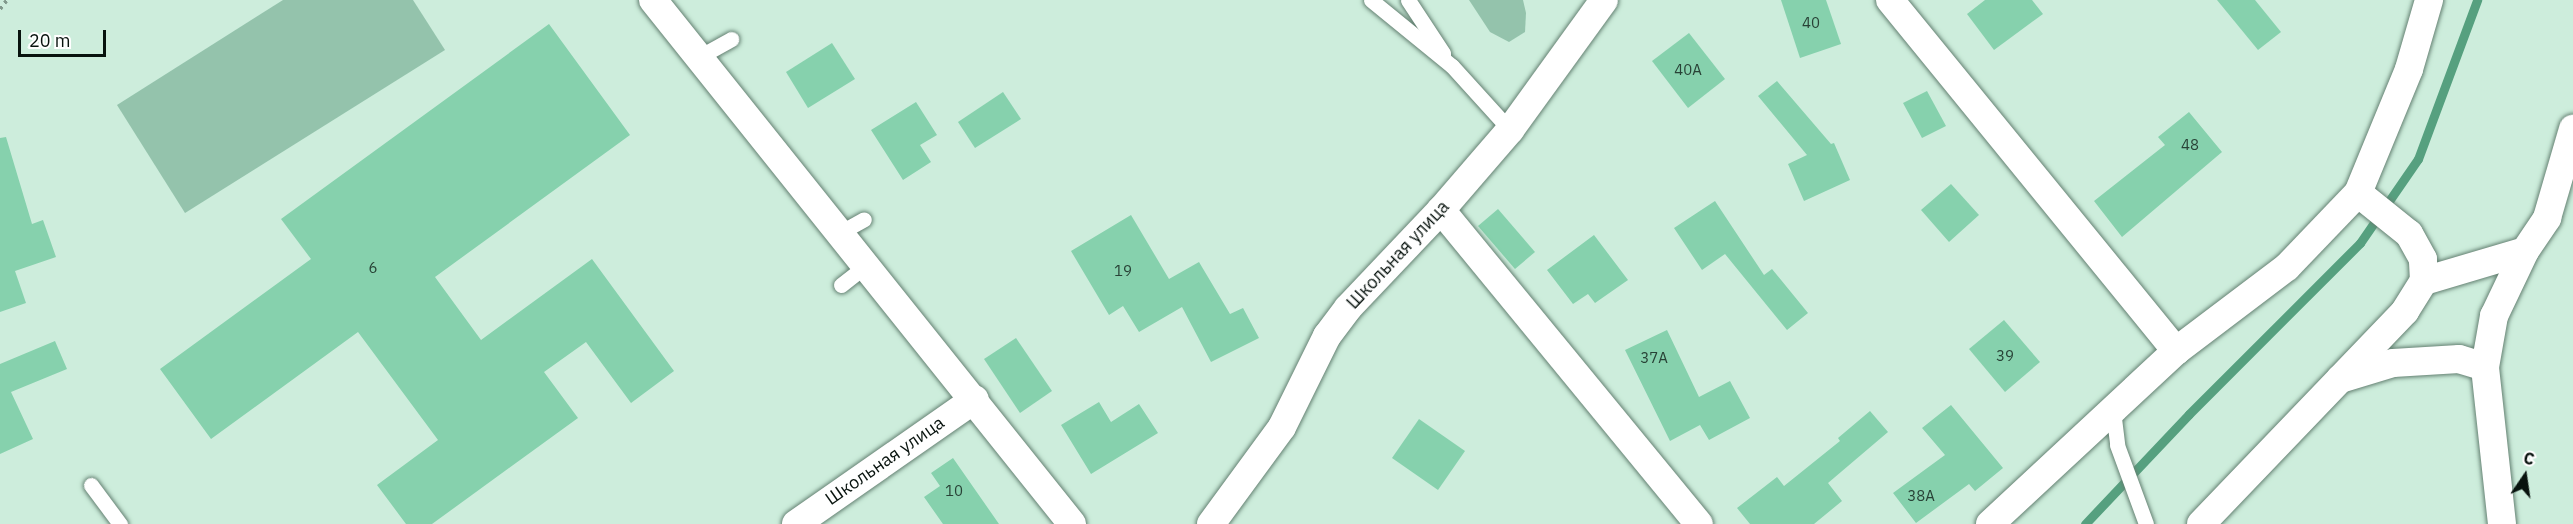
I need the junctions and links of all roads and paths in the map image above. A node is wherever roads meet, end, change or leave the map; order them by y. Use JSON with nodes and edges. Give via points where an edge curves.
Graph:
{"nodes":[{"id":1,"x":8,"y":0,"type":"edge"},
{"id":2,"x":653,"y":0,"type":"edge"},
{"id":3,"x":1371,"y":0,"type":"edge"},
{"id":4,"x":1408,"y":0,"type":"edge"},
{"id":5,"x":1604,"y":0,"type":"edge"},
{"id":6,"x":1890,"y":0,"type":"edge"},
{"id":7,"x":2429,"y":0,"type":"edge"},
{"id":8,"x":0,"y":9,"type":"edge"},
{"id":9,"x":731,"y":39,"type":"dead end"},
{"id":10,"x":699,"y":57,"type":"junction"},
{"id":11,"x":1452,"y":66,"type":"junction"},
{"id":12,"x":2573,"y":129,"type":"edge"},
{"id":13,"x":1510,"y":130,"type":"junction"},
{"id":14,"x":2358,"y":193,"type":"junction"},
{"id":15,"x":1441,"y":210,"type":"junction"},
{"id":16,"x":2525,"y":251,"type":"junction"},
{"id":17,"x":867,"y":265,"type":"junction"},
{"id":18,"x":2424,"y":281,"type":"junction"},
{"id":19,"x":841,"y":285,"type":"dead end"},
{"id":20,"x":2176,"y":351,"type":"junction"},
{"id":21,"x":2485,"y":367,"type":"junction"},
{"id":22,"x":2339,"y":379,"type":"junction"},
{"id":23,"x":975,"y":399,"type":"junction"},
{"id":24,"x":2113,"y":410,"type":"junction"},
{"id":25,"x":91,"y":485,"type":"dead end"},
{"id":26,"x":120,"y":524,"type":"edge"},
{"id":27,"x":796,"y":524,"type":"edge"},
{"id":28,"x":1072,"y":524,"type":"edge"},
{"id":29,"x":1211,"y":524,"type":"edge"},
{"id":30,"x":1699,"y":524,"type":"edge"},
{"id":31,"x":1990,"y":524,"type":"edge"},
{"id":32,"x":2146,"y":524,"type":"edge"},
{"id":33,"x":2201,"y":524,"type":"edge"},
{"id":34,"x":2502,"y":524,"type":"edge"}],
"edges":[{"from":1,"to":8,"type":"path"},
{"from":2,"to":10,"type":"street"},
{"from":3,"to":11,"type":"lane"},
{"from":4,"to":11,"type":"lane"},
{"from":5,"to":13,"type":"street","name":"Школьная улица"},
{"from":6,"to":20,"type":"street"},
{"from":7,"to":14,"type":"street","via":[[2409,69]]},
{"from":9,"to":10,"type":"lane"},
{"from":10,"to":17,"type":"street","via":[[852,226]]},
{"from":11,"to":13,"type":"lane"},
{"from":12,"to":16,"type":"street","via":[[2547,218]]},
{"from":13,"to":15,"type":"street","name":"Школьная улица"},
{"from":14,"to":18,"type":"street","via":[[2409,234],[2423,259]]},
{"from":14,"to":20,"type":"street","via":[[2287,267]]},
{"from":15,"to":29,"type":"street","name":"Школьная улица","via":[[1348,308],[1328,336],[1282,427]]},
{"from":15,"to":30,"type":"street"},
{"from":16,"to":18,"type":"street"},
{"from":16,"to":21,"type":"street","via":[[2494,316]]},
{"from":17,"to":19,"type":"lane"},
{"from":17,"to":23,"type":"street"},
{"from":18,"to":22,"type":"street","via":[[2405,311]]},
{"from":20,"to":24,"type":"street"},
{"from":21,"to":22,"type":"street","via":[[2459,359],[2393,363]]},
{"from":21,"to":34,"type":"street"},
{"from":22,"to":33,"type":"street"},
{"from":23,"to":27,"type":"street","name":"Школьная улица"},
{"from":23,"to":28,"type":"street"},
{"from":24,"to":31,"type":"street"},
{"from":24,"to":32,"type":"lane","via":[[2117,445]]},
{"from":25,"to":26,"type":"lane"}]}
